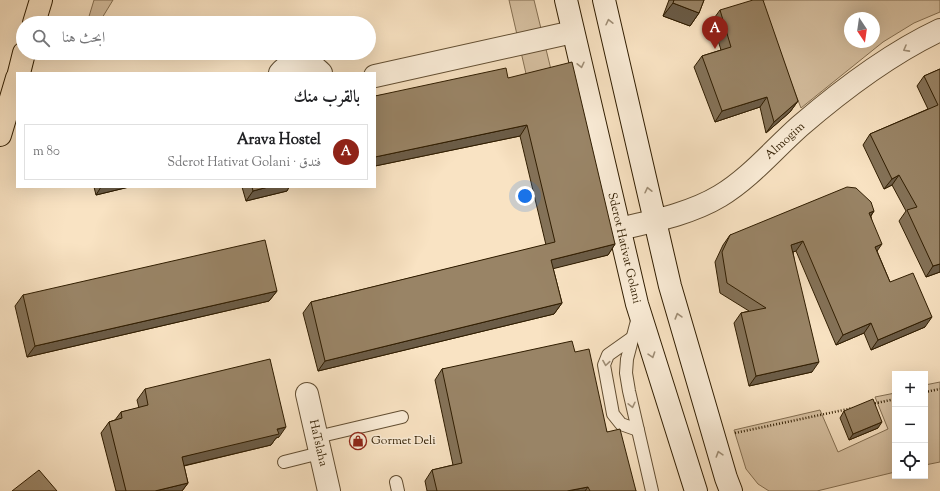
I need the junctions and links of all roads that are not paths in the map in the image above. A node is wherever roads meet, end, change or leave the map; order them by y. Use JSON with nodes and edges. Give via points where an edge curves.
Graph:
{"nodes":[{"id":1,"x":41,"y":0,"type":"edge"},
{"id":2,"x":566,"y":0,"type":"edge"},
{"id":3,"x":604,"y":0,"type":"edge"},
{"id":4,"x":36,"y":16,"type":"edge"},
{"id":5,"x":940,"y":30,"type":"edge"},
{"id":6,"x":573,"y":32,"type":"junction"},
{"id":7,"x":22,"y":60,"type":"edge"},
{"id":8,"x":18,"y":72,"type":"edge"},
{"id":9,"x":281,"y":72,"type":"edge"},
{"id":10,"x":320,"y":72,"type":"edge"},
{"id":11,"x":376,"y":76,"type":"edge"},
{"id":12,"x":16,"y":81,"type":"edge"},
{"id":13,"x":0,"y":135,"type":"edge"},
{"id":14,"x":655,"y":220,"type":"junction"},
{"id":15,"x":619,"y":229,"type":"junction"},
{"id":16,"x":639,"y":312,"type":"junction"},
{"id":17,"x":632,"y":338,"type":"junction"},
{"id":18,"x":307,"y":394,"type":"dead end"},
{"id":19,"x":402,"y":417,"type":"dead end"},
{"id":20,"x":638,"y":430,"type":"junction"},
{"id":21,"x":318,"y":445,"type":"junction"},
{"id":22,"x":284,"y":462,"type":"dead end"},
{"id":23,"x":329,"y":491,"type":"edge"},
{"id":24,"x":652,"y":491,"type":"edge"},
{"id":25,"x":696,"y":491,"type":"edge"},
{"id":26,"x":731,"y":491,"type":"edge"}],
"edges":[{"from":1,"to":4,"type":"highway"},
{"from":2,"to":6,"type":"street","name":"Sderot Hativat Golani"},
{"from":14,"to":3,"type":"street","one_way":true},
{"from":5,"to":14,"type":"street","name":"Almogim","one_way":true,"via":[[866,74],[720,196],[698,207]]},
{"from":6,"to":11,"type":"street"},
{"from":6,"to":15,"type":"street","name":"Sderot Hativat Golani","one_way":true},
{"from":7,"to":8,"type":"highway"},
{"from":9,"to":10,"type":"street","via":[[290,65],[298,63],[314,66]]},
{"from":12,"to":13,"type":"highway"},
{"from":14,"to":15,"type":"street","name":"Almogim"},
{"from":26,"to":14,"type":"street","one_way":true,"via":[[673,299]]},
{"from":15,"to":16,"type":"street","name":"Sderot Hativat Golani"},
{"from":16,"to":17,"type":"lane"},
{"from":16,"to":25,"type":"street","name":"Sderot Hativat Golani","one_way":true},
{"from":17,"to":20,"type":"lane","one_way":true,"via":[[626,373]]},
{"from":17,"to":20,"type":"lane","one_way":true,"via":[[608,355],[604,365],[612,414],[621,424]]},
{"from":18,"to":21,"type":"street","name":"HaTslaha"},
{"from":19,"to":21,"type":"lane"},
{"from":20,"to":24,"type":"lane"},
{"from":21,"to":22,"type":"lane"},
{"from":21,"to":23,"type":"street","name":"HaTslaha"}]}
